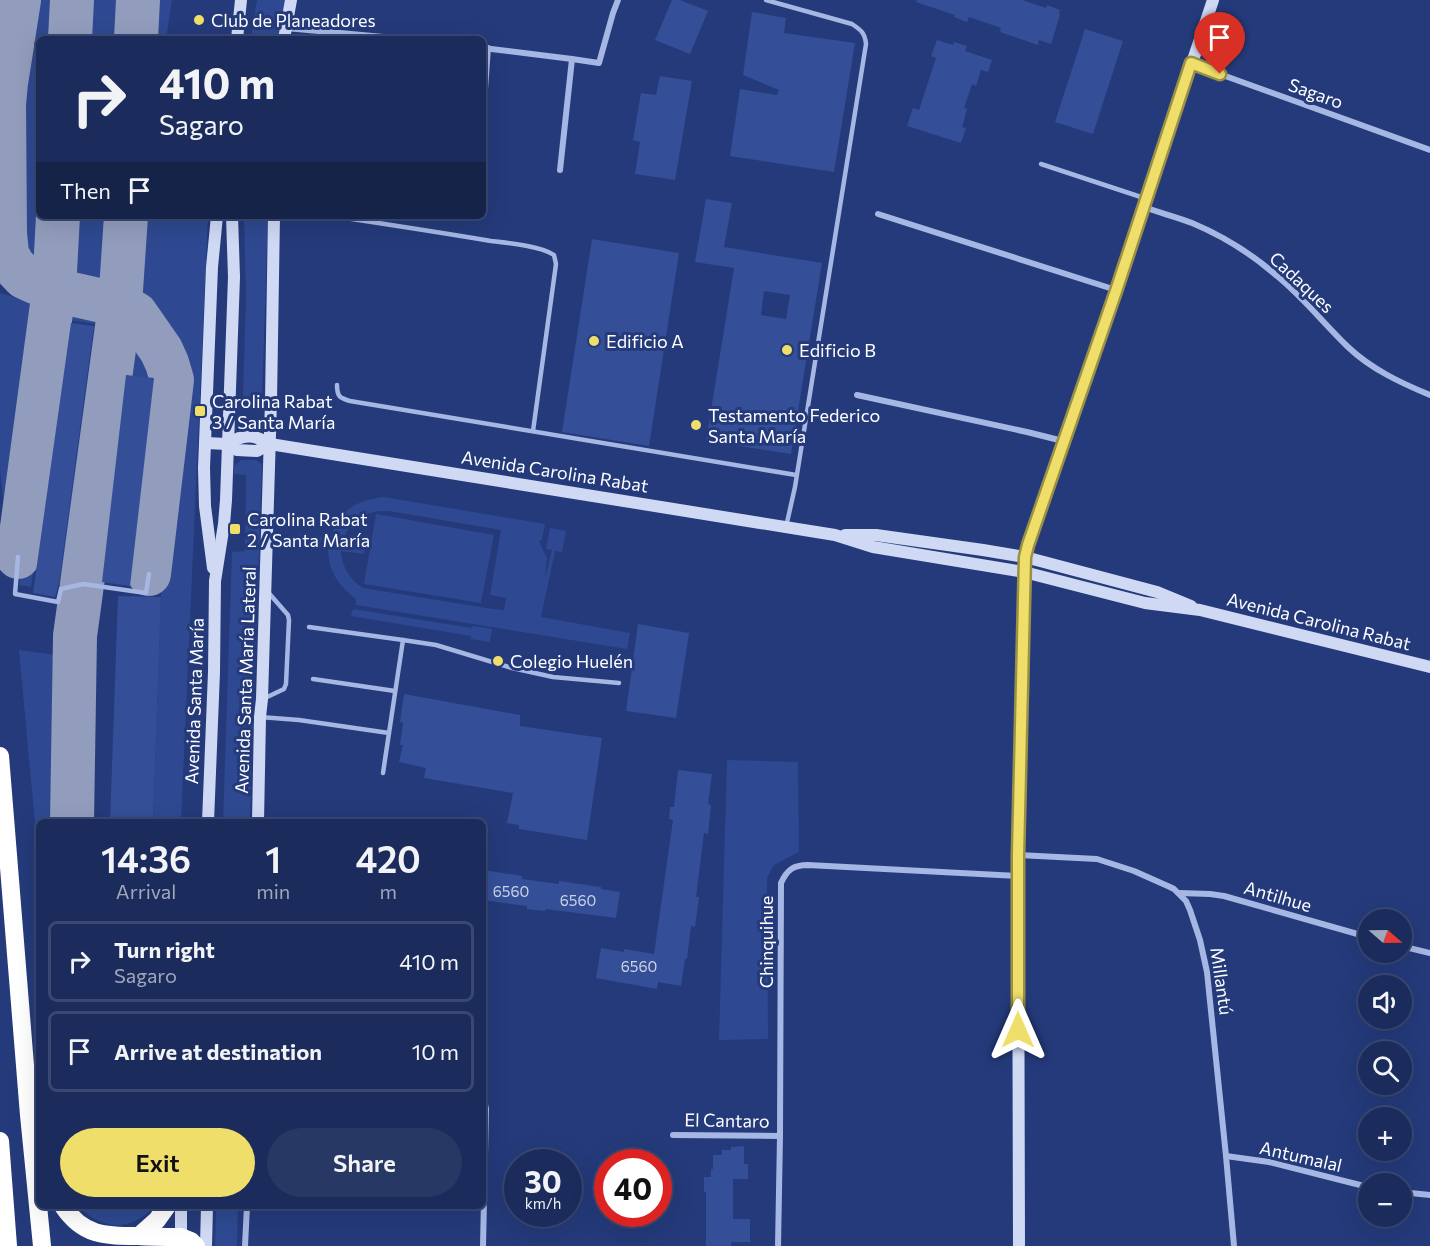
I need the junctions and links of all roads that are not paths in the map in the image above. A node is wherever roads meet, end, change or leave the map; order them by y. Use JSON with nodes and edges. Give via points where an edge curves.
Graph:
{"nodes":[{"id":1,"x":242,"y":0,"type":"edge"},
{"id":2,"x":291,"y":0,"type":"edge"},
{"id":3,"x":618,"y":0,"type":"edge"},
{"id":4,"x":766,"y":0,"type":"edge"},
{"id":5,"x":1213,"y":0,"type":"edge"},
{"id":6,"x":284,"y":33,"type":"edge"},
{"id":7,"x":237,"y":36,"type":"edge"},
{"id":8,"x":344,"y":36,"type":"edge"},
{"id":9,"x":486,"y":48,"type":"edge"},
{"id":10,"x":572,"y":59,"type":"junction"},
{"id":11,"x":1191,"y":63,"type":"junction"},
{"id":12,"x":1430,"y":150,"type":"edge"},
{"id":13,"x":1041,"y":164,"type":"dead end"},
{"id":14,"x":560,"y":170,"type":"dead end"},
{"id":15,"x":1145,"y":203,"type":"junction"},
{"id":16,"x":878,"y":214,"type":"dead end"},
{"id":17,"x":217,"y":219,"type":"edge"},
{"id":18,"x":232,"y":219,"type":"edge"},
{"id":19,"x":274,"y":219,"type":"edge"},
{"id":20,"x":354,"y":219,"type":"edge"},
{"id":21,"x":1116,"y":291,"type":"junction"},
{"id":22,"x":337,"y":385,"type":"dead end"},
{"id":23,"x":857,"y":395,"type":"dead end"},
{"id":24,"x":1430,"y":395,"type":"edge"},
{"id":25,"x":533,"y":431,"type":"junction"},
{"id":26,"x":1063,"y":441,"type":"junction"},
{"id":27,"x":206,"y":443,"type":"junction"},
{"id":28,"x":227,"y":444,"type":"junction"},
{"id":29,"x":270,"y":444,"type":"junction"},
{"id":30,"x":796,"y":476,"type":"junction"},
{"id":31,"x":786,"y":527,"type":"junction"},
{"id":32,"x":835,"y":535,"type":"junction"},
{"id":33,"x":18,"y":557,"type":"dead end"},
{"id":34,"x":1025,"y":557,"type":"junction"},
{"id":35,"x":1024,"y":572,"type":"junction"},
{"id":36,"x":149,"y":574,"type":"dead end"},
{"id":37,"x":215,"y":581,"type":"junction"},
{"id":38,"x":266,"y":589,"type":"junction"},
{"id":39,"x":1200,"y":610,"type":"junction"},
{"id":40,"x":309,"y":627,"type":"dead end"},
{"id":41,"x":403,"y":640,"type":"junction"},
{"id":42,"x":1430,"y":667,"type":"edge"},
{"id":43,"x":313,"y":679,"type":"dead end"},
{"id":44,"x":619,"y":682,"type":"dead end"},
{"id":45,"x":395,"y":691,"type":"junction"},
{"id":46,"x":262,"y":699,"type":"junction"},
{"id":47,"x":260,"y":717,"type":"junction"},
{"id":48,"x":389,"y":733,"type":"junction"},
{"id":49,"x":0,"y":756,"type":"edge"},
{"id":50,"x":383,"y":773,"type":"dead end"},
{"id":51,"x":208,"y":819,"type":"edge"},
{"id":52,"x":258,"y":819,"type":"edge"},
{"id":53,"x":1018,"y":855,"type":"junction"},
{"id":54,"x":1018,"y":876,"type":"junction"},
{"id":55,"x":1179,"y":893,"type":"junction"},
{"id":56,"x":1358,"y":935,"type":"edge"},
{"id":57,"x":1412,"y":949,"type":"edge"},
{"id":58,"x":1430,"y":953,"type":"edge"},
{"id":59,"x":29,"y":1115,"type":"junction"},
{"id":60,"x":36,"y":1134,"type":"edge"},
{"id":61,"x":673,"y":1135,"type":"dead end"},
{"id":62,"x":780,"y":1136,"type":"junction"},
{"id":63,"x":0,"y":1141,"type":"edge"},
{"id":64,"x":1226,"y":1156,"type":"junction"},
{"id":65,"x":1358,"y":1185,"type":"edge"},
{"id":66,"x":36,"y":1186,"type":"edge"},
{"id":67,"x":1412,"y":1193,"type":"edge"},
{"id":68,"x":1430,"y":1195,"type":"edge"},
{"id":69,"x":38,"y":1209,"type":"edge"},
{"id":70,"x":65,"y":1209,"type":"edge"},
{"id":71,"x":165,"y":1209,"type":"edge"},
{"id":72,"x":181,"y":1209,"type":"edge"},
{"id":73,"x":207,"y":1209,"type":"edge"},
{"id":74,"x":246,"y":1209,"type":"edge"},
{"id":75,"x":484,"y":1209,"type":"edge"},
{"id":76,"x":140,"y":1236,"type":"junction"},
{"id":77,"x":186,"y":1243,"type":"edge"},
{"id":78,"x":8,"y":1246,"type":"edge"},
{"id":79,"x":42,"y":1246,"type":"edge"},
{"id":80,"x":206,"y":1246,"type":"edge"},
{"id":81,"x":245,"y":1246,"type":"edge"},
{"id":82,"x":483,"y":1246,"type":"edge"},
{"id":83,"x":778,"y":1246,"type":"edge"},
{"id":84,"x":1019,"y":1246,"type":"edge"},
{"id":85,"x":1234,"y":1246,"type":"edge"}],
"edges":[{"from":1,"to":7,"type":"street"},
{"from":2,"to":6,"type":"street"},
{"from":3,"to":10,"type":"street","via":[[599,63]]},
{"from":4,"to":30,"type":"lane","via":[[852,24],[866,35]]},
{"from":5,"to":11,"type":"street"},
{"from":6,"to":8,"type":"street"},
{"from":9,"to":10,"type":"street"},
{"from":10,"to":14,"type":"street"},
{"from":11,"to":12,"type":"street","name":"Sagaro"},
{"from":11,"to":15,"type":"street"},
{"from":13,"to":15,"type":"lane"},
{"from":15,"to":21,"type":"street"},
{"from":15,"to":24,"type":"street","name":"Cadaques","via":[[1236,245],[1278,276],[1350,348],[1394,379]]},
{"from":16,"to":21,"type":"street"},
{"from":17,"to":27,"type":"street","name":"Avenida Santa María"},
{"from":18,"to":28,"type":"street","name":"Avenida Santa María","via":[[234,277]]},
{"from":19,"to":29,"type":"street","name":"Avenida Santa María Lateral"},
{"from":20,"to":25,"type":"lane","via":[[520,245],[554,255],[556,264]]},
{"from":21,"to":26,"type":"street"},
{"from":22,"to":25,"type":"lane","via":[[339,396],[350,401]]},
{"from":23,"to":26,"type":"street"},
{"from":25,"to":30,"type":"lane"},
{"from":26,"to":34,"type":"street"},
{"from":27,"to":28,"type":"street","name":"Avenida Carolina Rabat"},
{"from":27,"to":37,"type":"street","name":"Avenida Santa María","via":[[205,506]]},
{"from":28,"to":29,"type":"street","name":"Avenida Carolina Rabat","via":[[238,436],[249,436]]},
{"from":28,"to":37,"type":"street","name":"Avenida Santa María","via":[[224,524]]},
{"from":29,"to":31,"type":"street","name":"Avenida Carolina Rabat"},
{"from":29,"to":38,"type":"street","name":"Avenida Santa María Lateral"},
{"from":30,"to":31,"type":"lane"},
{"from":31,"to":32,"type":"street","name":"Avenida Carolina Rabat"},
{"from":32,"to":34,"type":"street","name":"Avenida Carolina Rabat","via":[[876,535]]},
{"from":32,"to":35,"type":"street","name":"Avenida Carolina Rabat","via":[[873,547]]},
{"from":33,"to":36,"type":"lane","via":[[15,594],[58,602],[62,589],[83,584],[146,593]]},
{"from":34,"to":35,"type":"street"},
{"from":34,"to":39,"type":"street","name":"Avenida Carolina Rabat","via":[[1157,592]]},
{"from":35,"to":39,"type":"street","name":"Avenida Carolina Rabat","via":[[1145,603]]},
{"from":35,"to":53,"type":"street"},
{"from":37,"to":51,"type":"street","name":"Avenida Santa María"},
{"from":38,"to":46,"type":"street","name":"Avenida Santa María Lateral"},
{"from":38,"to":46,"type":"lane","via":[[289,620],[286,684],[284,689]]},
{"from":39,"to":42,"type":"street","name":"Avenida Carolina Rabat"},
{"from":40,"to":41,"type":"lane"},
{"from":41,"to":44,"type":"lane","via":[[553,677]]},
{"from":41,"to":45,"type":"lane"},
{"from":43,"to":45,"type":"lane"},
{"from":45,"to":48,"type":"lane"},
{"from":46,"to":47,"type":"street","name":"Avenida Santa María Lateral"},
{"from":47,"to":48,"type":"lane"},
{"from":47,"to":52,"type":"street","name":"Avenida Santa María Lateral"},
{"from":48,"to":50,"type":"lane"},
{"from":49,"to":59,"type":"highway"},
{"from":53,"to":54,"type":"street"},
{"from":53,"to":55,"type":"street","via":[[1098,859]]},
{"from":54,"to":62,"type":"street","name":"Chinquihue","via":[[808,865],[797,865],[786,873],[781,883]]},
{"from":54,"to":84,"type":"street"},
{"from":55,"to":56,"type":"street","name":"Antilhue","via":[[1224,896]]},
{"from":55,"to":64,"type":"street","name":"Millantú","via":[[1195,923],[1207,972]]},
{"from":57,"to":58,"type":"street"},
{"from":59,"to":60,"type":"highway"},
{"from":59,"to":66,"type":"highway"},
{"from":61,"to":62,"type":"street","name":"El Cantaro"},
{"from":62,"to":83,"type":"street","name":"Chinquihue"},
{"from":63,"to":78,"type":"highway"},
{"from":64,"to":65,"type":"street","name":"Antumalal","via":[[1269,1162]]},
{"from":64,"to":85,"type":"street","name":"Millantú"},
{"from":67,"to":68,"type":"street"},
{"from":69,"to":79,"type":"highway"},
{"from":70,"to":76,"type":"highway","via":[[80,1226],[92,1232]]},
{"from":71,"to":76,"type":"highway"},
{"from":72,"to":77,"type":"street"},
{"from":73,"to":80,"type":"street"},
{"from":74,"to":81,"type":"street"},
{"from":75,"to":82,"type":"street"},
{"from":76,"to":77,"type":"highway"}]}
